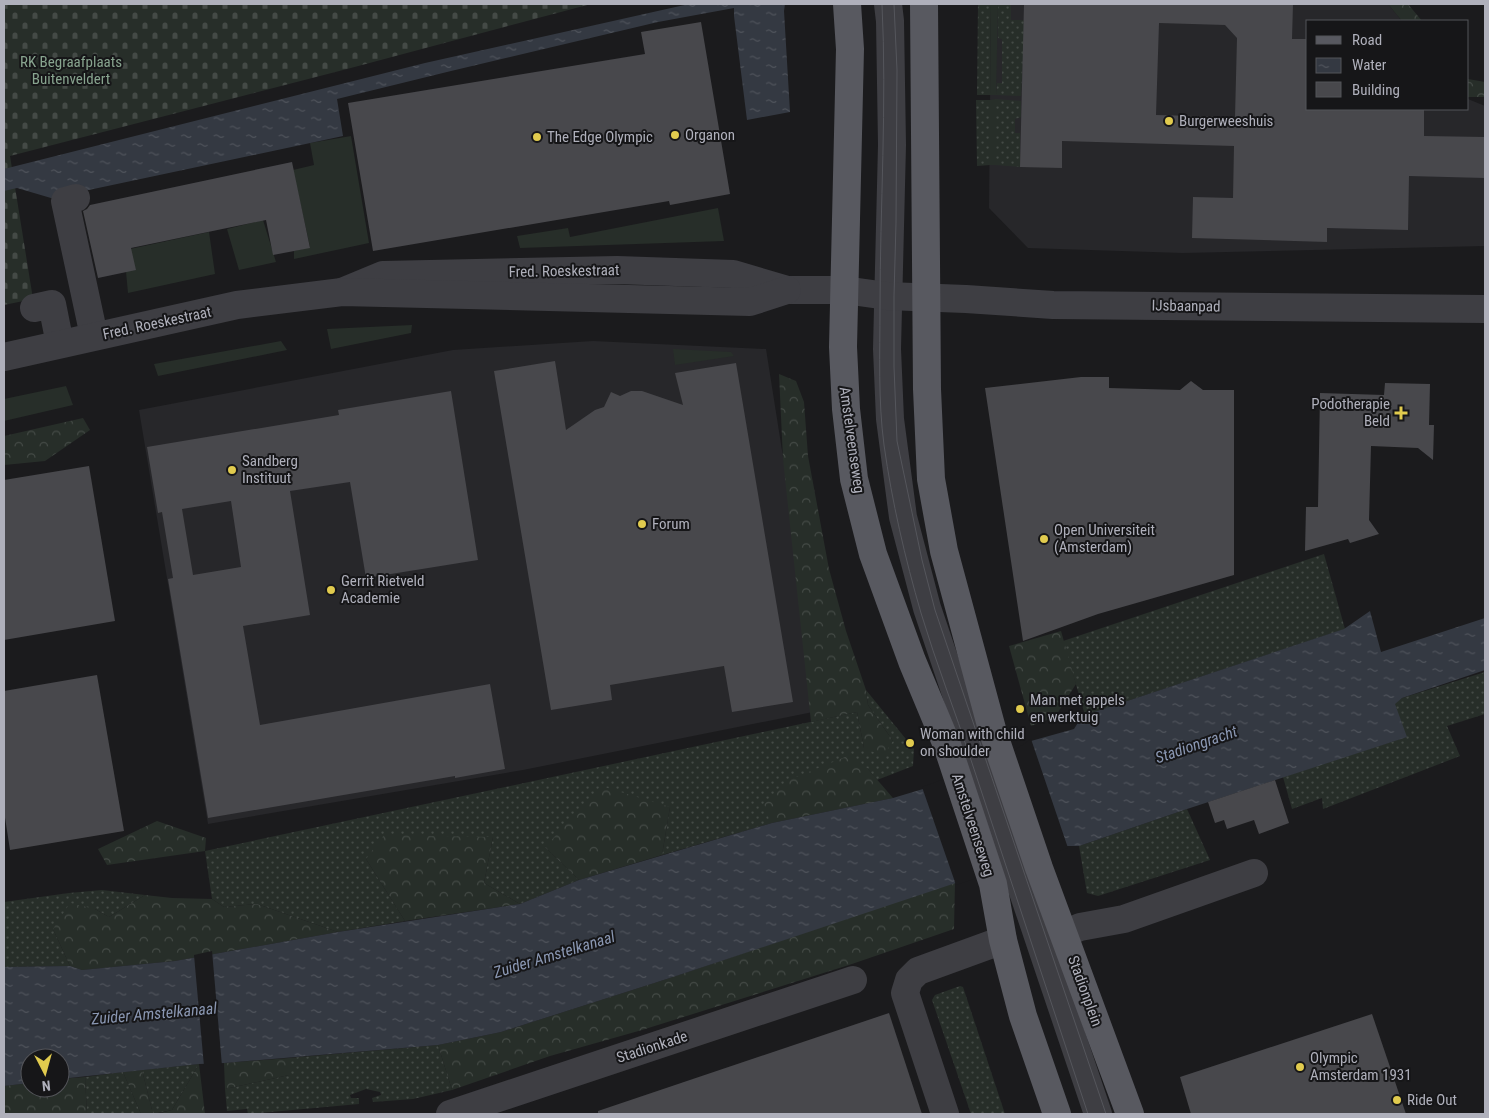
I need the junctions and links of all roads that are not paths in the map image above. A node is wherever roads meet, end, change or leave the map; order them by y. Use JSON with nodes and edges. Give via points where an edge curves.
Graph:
{"nodes":[{"id":1,"x":847,"y":4,"type":"edge"},
{"id":2,"x":888,"y":4,"type":"edge"},
{"id":3,"x":924,"y":4,"type":"edge"},
{"id":4,"x":76,"y":198,"type":"dead end"},
{"id":5,"x":844,"y":290,"type":"junction"},
{"id":6,"x":887,"y":296,"type":"junction"},
{"id":7,"x":926,"y":297,"type":"junction"},
{"id":8,"x":34,"y":308,"type":"dead end"},
{"id":9,"x":1485,"y":309,"type":"edge"},
{"id":10,"x":94,"y":336,"type":"junction"},
{"id":11,"x":60,"y":344,"type":"junction"},
{"id":12,"x":4,"y":357,"type":"edge"},
{"id":13,"x":970,"y":737,"type":"junction"},
{"id":14,"x":1254,"y":873,"type":"dead end"},
{"id":15,"x":1017,"y":876,"type":"junction"},
{"id":16,"x":1064,"y":934,"type":"junction"},
{"id":17,"x":1003,"y":940,"type":"junction"},
{"id":18,"x":853,"y":980,"type":"dead end"},
{"id":19,"x":450,"y":1114,"type":"edge"},
{"id":20,"x":945,"y":1114,"type":"edge"},
{"id":21,"x":1057,"y":1114,"type":"edge"},
{"id":22,"x":1098,"y":1114,"type":"edge"},
{"id":23,"x":1130,"y":1114,"type":"edge"}],
"edges":[{"from":1,"to":5,"type":"main road","name":"Amstelveenseweg","via":[[850,49]]},
{"from":2,"to":6,"type":"street","name":"Amstelveenseweg","via":[[892,145]]},
{"from":3,"to":7,"type":"main road","name":"Amstelveenseweg"},
{"from":4,"to":10,"type":"street","via":[[65,200]]},
{"from":5,"to":6,"type":"street","name":"Fred. Roeskestraat"},
{"from":5,"to":10,"type":"street","name":"Fred. Roeskestraat","via":[[787,290],[750,302],[342,292],[237,305]]},
{"from":5,"to":13,"type":"main road","name":"Amstelveenseweg","via":[[843,368],[854,479],[873,554],[912,662]]},
{"from":6,"to":7,"type":"street","name":"IJsbaanpad"},
{"from":6,"to":13,"type":"street","name":"Amstelveenseweg","via":[[890,419],[903,517],[927,608]]},
{"from":7,"to":9,"type":"street","name":"IJsbaanpad","via":[[1053,305]]},
{"from":7,"to":13,"type":"main road","name":"Amstelveenseweg","via":[[931,479]]},
{"from":8,"to":11,"type":"street","via":[[52,304]]},
{"from":10,"to":11,"type":"street","name":"Fred. Roeskestraat"},
{"from":11,"to":12,"type":"street","name":"Fred. Roeskestraat"},
{"from":13,"to":15,"type":"main road","name":"Amstelveenseweg"},
{"from":13,"to":15,"type":"main road","name":"Amstelveenseweg"},
{"from":14,"to":16,"type":"street","via":[[1124,919],[1080,927]]},
{"from":15,"to":16,"type":"main road","name":"Stadionplein"},
{"from":15,"to":17,"type":"main road"},
{"from":15,"to":22,"type":"street","name":"Stadionplein"},
{"from":16,"to":23,"type":"main road","name":"Stadionplein"},
{"from":17,"to":20,"type":"street","via":[[918,971],[909,980],[905,993]]},
{"from":17,"to":21,"type":"main road","via":[[1023,1016]]},
{"from":18,"to":19,"type":"street","name":"Stadionkade"}]}
